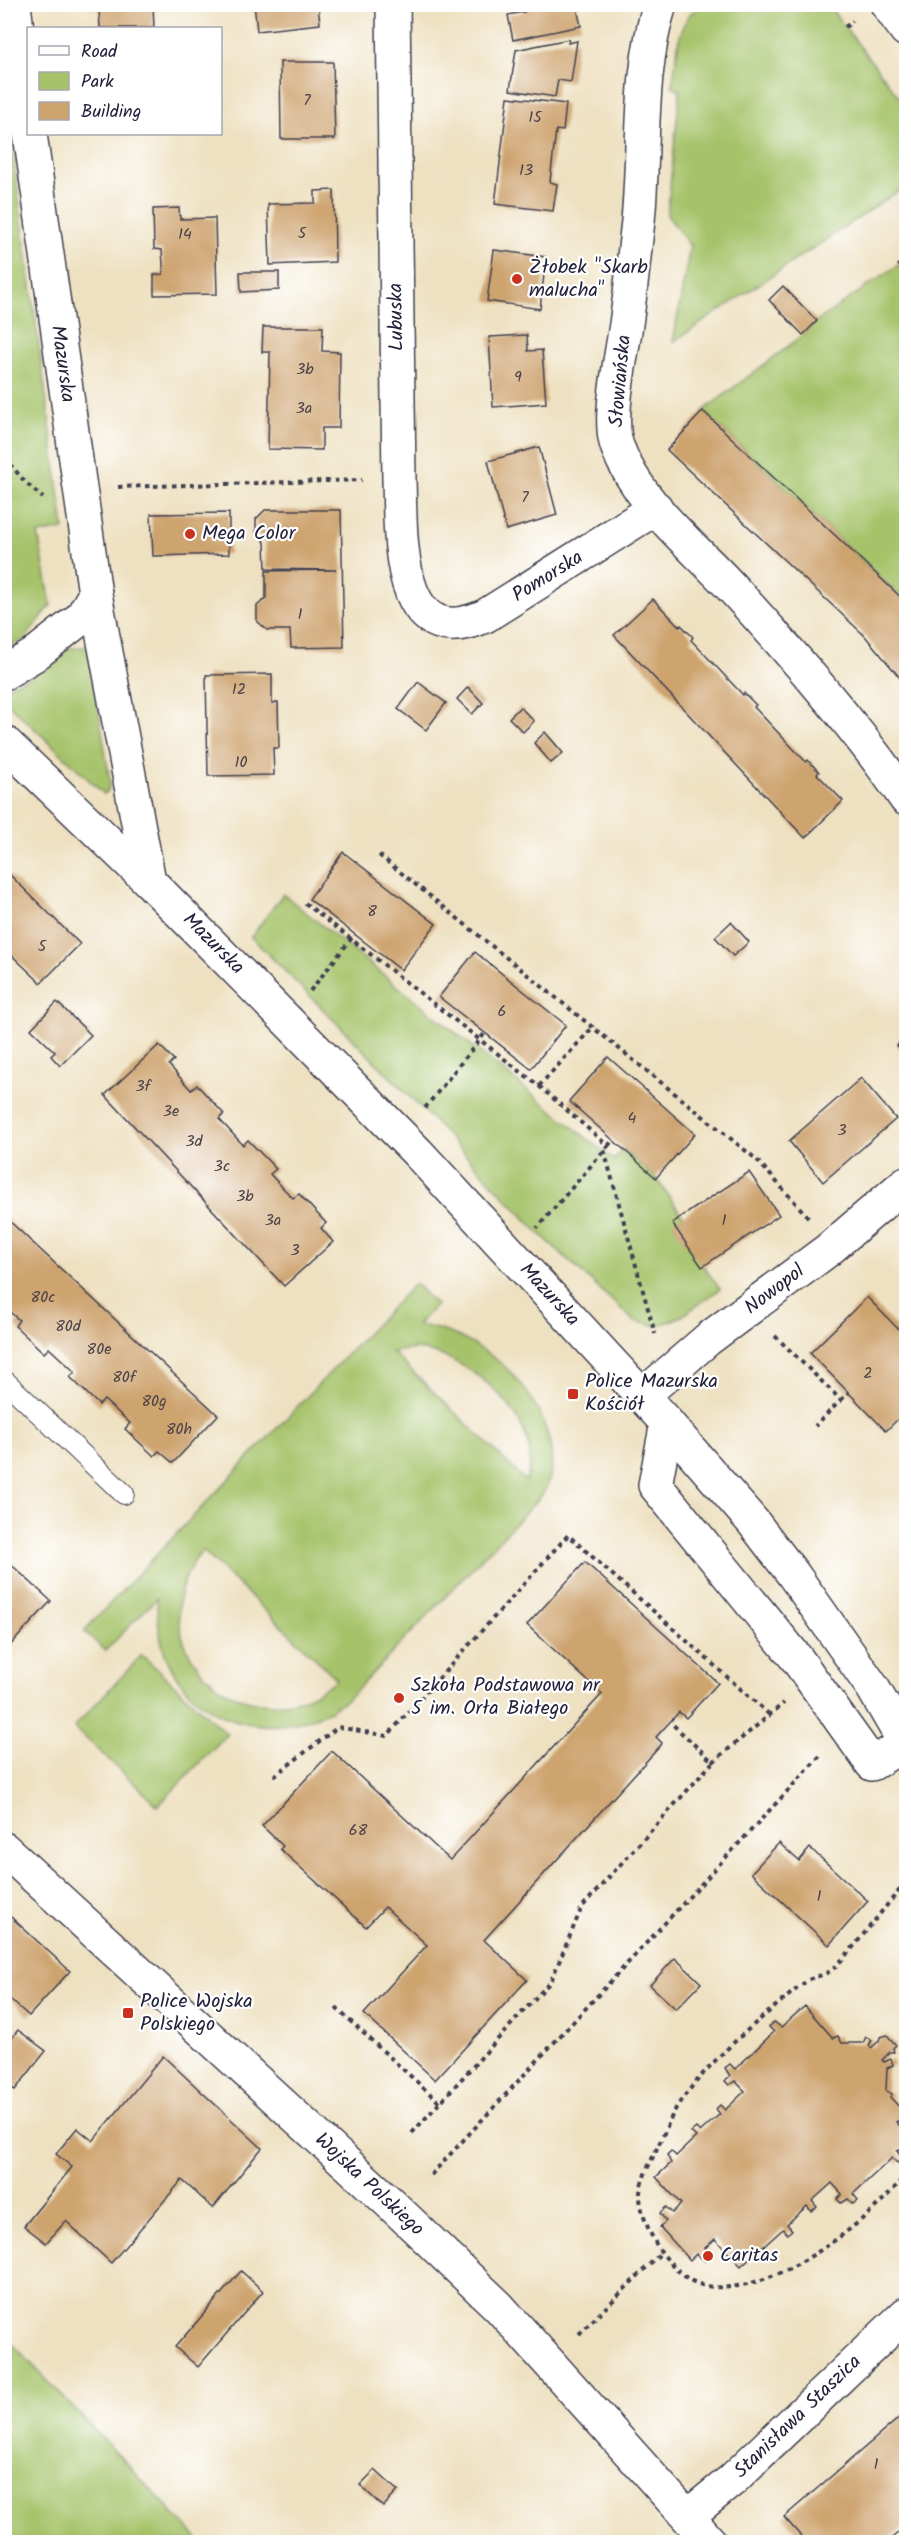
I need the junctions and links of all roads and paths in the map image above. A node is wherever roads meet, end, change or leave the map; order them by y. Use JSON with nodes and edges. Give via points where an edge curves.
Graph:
{"nodes":[{"id":1,"x":14,"y":4,"type":"edge"},
{"id":2,"x":393,"y":4,"type":"edge"},
{"id":3,"x":660,"y":4,"type":"edge"},
{"id":4,"x":887,"y":4,"type":"edge"},
{"id":5,"x":906,"y":30,"type":"edge"},
{"id":6,"x":27,"y":116,"type":"edge"},
{"id":7,"x":30,"y":135,"type":"edge"},
{"id":8,"x":399,"y":479,"type":"junction"},
{"id":9,"x":108,"y":488,"type":"dead end"},
{"id":10,"x":656,"y":508,"type":"junction"},
{"id":11,"x":95,"y":594,"type":"junction"},
{"id":12,"x":435,"y":620,"type":"joint"},
{"id":13,"x":4,"y":673,"type":"edge"},
{"id":14,"x":4,"y":742,"type":"edge"},
{"id":15,"x":906,"y":799,"type":"edge"},
{"id":16,"x":379,"y":855,"type":"dead end"},
{"id":17,"x":149,"y":881,"type":"junction"},
{"id":18,"x":305,"y":903,"type":"dead end"},
{"id":19,"x":353,"y":937,"type":"junction"},
{"id":20,"x":304,"y":999,"type":"dead end"},
{"id":21,"x":594,"y":1026,"type":"junction"},
{"id":22,"x":484,"y":1033,"type":"dead end"},
{"id":23,"x":479,"y":1039,"type":"junction"},
{"id":24,"x":539,"y":1086,"type":"junction"},
{"id":25,"x":419,"y":1116,"type":"dead end"},
{"id":26,"x":613,"y":1140,"type":"dead end"},
{"id":27,"x":608,"y":1146,"type":"junction"},
{"id":28,"x":604,"y":1150,"type":"junction"},
{"id":29,"x":906,"y":1183,"type":"edge"},
{"id":30,"x":810,"y":1219,"type":"dead end"},
{"id":31,"x":532,"y":1234,"type":"dead end"},
{"id":32,"x":772,"y":1332,"type":"dead end"},
{"id":33,"x":655,"y":1335,"type":"dead end"},
{"id":34,"x":4,"y":1380,"type":"edge"},
{"id":35,"x":849,"y":1392,"type":"dead end"},
{"id":36,"x":642,"y":1396,"type":"junction"},
{"id":37,"x":841,"y":1400,"type":"junction"},
{"id":38,"x":667,"y":1423,"type":"junction"},
{"id":39,"x":815,"y":1426,"type":"dead end"},
{"id":40,"x":124,"y":1494,"type":"dead end"},
{"id":41,"x":791,"y":1696,"type":"dead end"},
{"id":42,"x":771,"y":1716,"type":"junction"},
{"id":43,"x":671,"y":1723,"type":"dead end"},
{"id":44,"x":844,"y":1724,"type":"junction"},
{"id":45,"x":906,"y":1744,"type":"edge"},
{"id":46,"x":713,"y":1762,"type":"junction"},
{"id":47,"x":274,"y":1776,"type":"dead end"},
{"id":48,"x":4,"y":1850,"type":"edge"},
{"id":49,"x":906,"y":1883,"type":"edge"},
{"id":50,"x":336,"y":2008,"type":"dead end"},
{"id":51,"x":440,"y":2103,"type":"junction"},
{"id":52,"x":412,"y":2133,"type":"dead end"},
{"id":53,"x":906,"y":2174,"type":"edge"},
{"id":54,"x":431,"y":2175,"type":"dead end"},
{"id":55,"x":661,"y":2253,"type":"junction"},
{"id":56,"x":906,"y":2314,"type":"edge"},
{"id":57,"x":579,"y":2334,"type":"dead end"},
{"id":58,"x":688,"y":2516,"type":"junction"},
{"id":59,"x":900,"y":2532,"type":"dead end"},
{"id":60,"x":906,"y":2538,"type":"edge"},
{"id":61,"x":710,"y":2542,"type":"edge"},
{"id":62,"x":893,"y":2542,"type":"edge"},
{"id":63,"x":901,"y":2542,"type":"edge"}],
"edges":[{"from":1,"to":6,"type":"street"},
{"from":2,"to":8,"type":"street","name":"Lubuska"},
{"from":3,"to":10,"type":"street","name":"Słowiańska","via":[[647,71],[638,213],[615,404],[616,444]]},
{"from":4,"to":5,"type":"street"},
{"from":7,"to":11,"type":"street","name":"Mazurska"},
{"from":8,"to":9,"type":"path"},
{"from":8,"to":12,"type":"street","name":"Lubuska","via":[[405,578],[414,597]]},
{"from":10,"to":12,"type":"street","name":"Pomorska","via":[[485,616],[465,625],[446,625]]},
{"from":10,"to":15,"type":"street","name":"Słowiańska","via":[[876,755]]},
{"from":11,"to":13,"type":"street","via":[[81,618]]},
{"from":11,"to":17,"type":"street","name":"Mazurska"},
{"from":14,"to":17,"type":"street","name":"Mazurska"},
{"from":16,"to":21,"type":"path"},
{"from":17,"to":36,"type":"street","name":"Mazurska","via":[[418,1153]]},
{"from":18,"to":19,"type":"path"},
{"from":19,"to":20,"type":"path"},
{"from":19,"to":23,"type":"path"},
{"from":21,"to":24,"type":"path"},
{"from":21,"to":30,"type":"path","via":[[756,1159]]},
{"from":22,"to":23,"type":"path"},
{"from":23,"to":24,"type":"path"},
{"from":23,"to":25,"type":"path"},
{"from":24,"to":27,"type":"path"},
{"from":26,"to":27,"type":"path"},
{"from":27,"to":28,"type":"path"},
{"from":28,"to":31,"type":"path"},
{"from":28,"to":33,"type":"path"},
{"from":29,"to":36,"type":"street","name":"Nowopol","via":[[828,1250],[708,1339]]},
{"from":32,"to":37,"type":"path"},
{"from":34,"to":40,"type":"lane"},
{"from":35,"to":37,"type":"path"},
{"from":36,"to":38,"type":"street","name":"Mazurska"},
{"from":37,"to":39,"type":"path"},
{"from":38,"to":44,"type":"street","via":[[655,1485],[797,1659]]},
{"from":38,"to":45,"type":"street","name":"Mazurska","via":[[793,1574],[873,1688]]},
{"from":41,"to":42,"type":"path"},
{"from":42,"to":46,"type":"path"},
{"from":42,"to":47,"type":"path","via":[[568,1535],[387,1736],[338,1727]]},
{"from":43,"to":46,"type":"path"},
{"from":44,"to":45,"type":"street","via":[[872,1764]]},
{"from":44,"to":54,"type":"path","via":[[822,1754]]},
{"from":46,"to":51,"type":"path","via":[[582,1907],[551,1981]]},
{"from":48,"to":58,"type":"street","name":"Wojska Polskiego","via":[[499,2307]]},
{"from":49,"to":55,"type":"path","via":[[831,1971],[806,1981],[744,2031],[681,2099],[651,2160],[640,2193],[648,2229]]},
{"from":50,"to":51,"type":"path"},
{"from":51,"to":52,"type":"path"},
{"from":53,"to":55,"type":"path","via":[[891,2194],[860,2222],[761,2281],[735,2288],[699,2284],[681,2274]]},
{"from":55,"to":57,"type":"path"},
{"from":56,"to":58,"type":"street","name":"Stanisława Staszica","via":[[732,2480]]},
{"from":58,"to":61,"type":"street","name":"Wojska Polskiego"},
{"from":59,"to":62,"type":"path"},
{"from":60,"to":63,"type":"path"}]}
